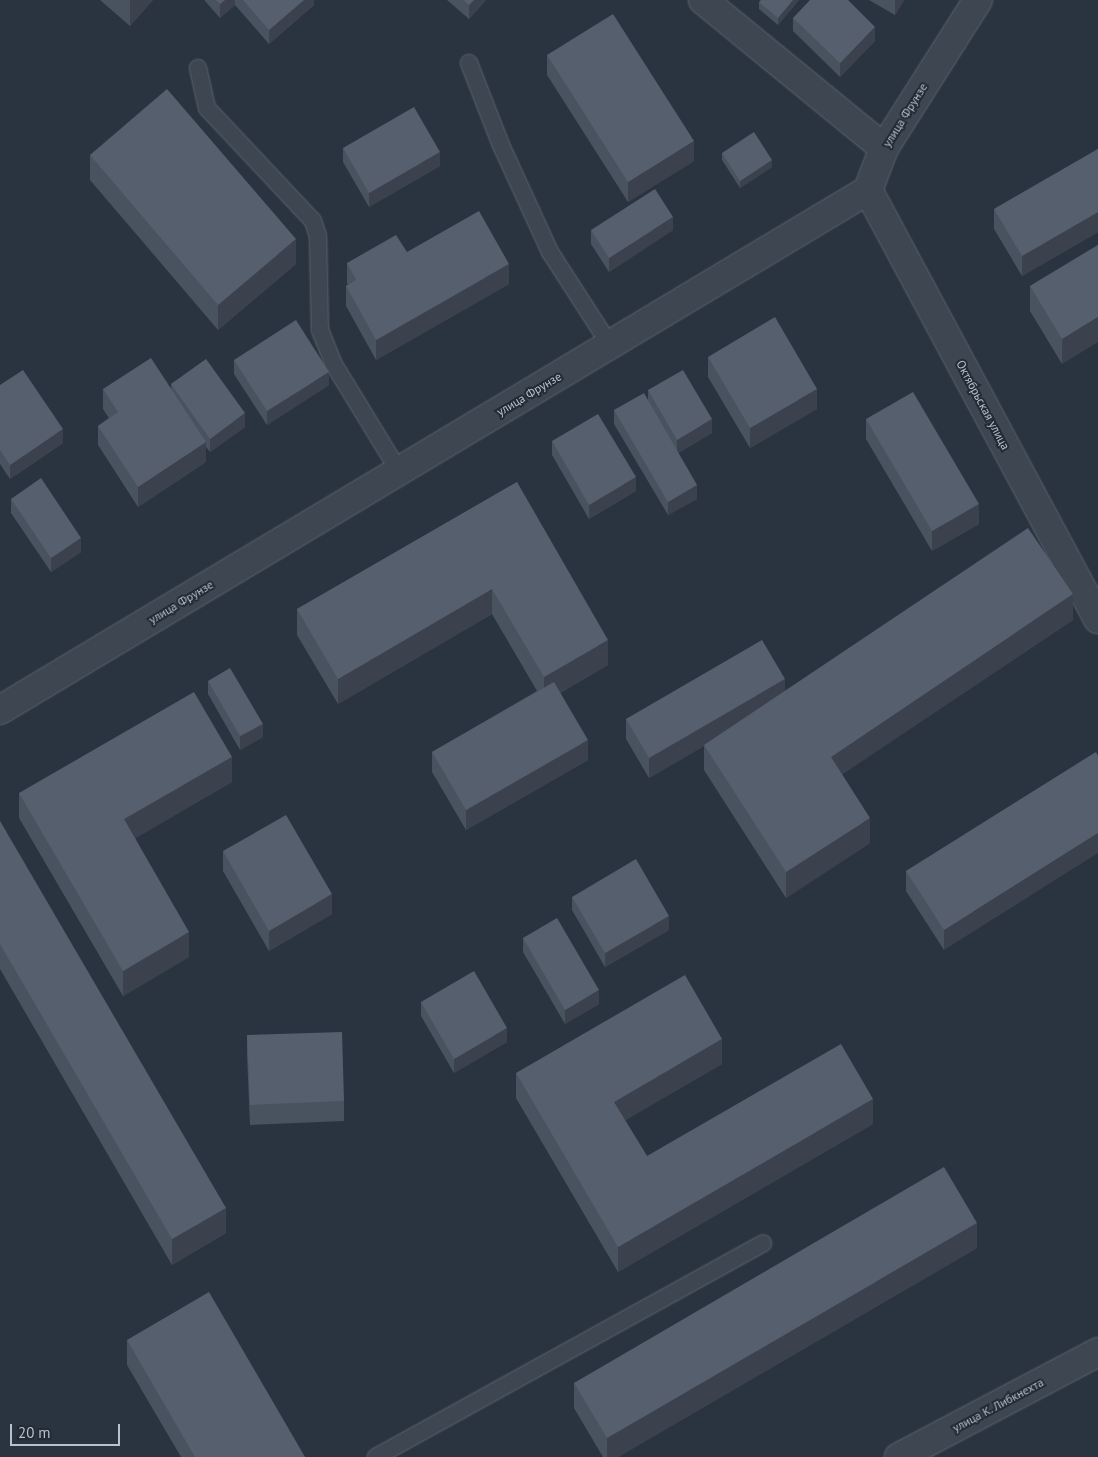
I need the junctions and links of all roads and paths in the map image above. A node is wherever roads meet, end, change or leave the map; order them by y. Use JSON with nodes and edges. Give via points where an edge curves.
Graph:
{"nodes":[{"id":1,"x":703,"y":0,"type":"edge"},
{"id":2,"x":978,"y":0,"type":"edge"},
{"id":3,"x":469,"y":63,"type":"dead end"},
{"id":4,"x":198,"y":68,"type":"dead end"},
{"id":5,"x":884,"y":148,"type":"junction"},
{"id":6,"x":868,"y":190,"type":"junction"},
{"id":7,"x":610,"y":345,"type":"junction"},
{"id":8,"x":399,"y":471,"type":"junction"},
{"id":9,"x":1098,"y":619,"type":"edge"},
{"id":10,"x":0,"y":710,"type":"edge"},
{"id":11,"x":763,"y":1243,"type":"dead end"},
{"id":12,"x":1098,"y":1352,"type":"edge"},
{"id":13,"x":376,"y":1457,"type":"edge"},
{"id":14,"x":899,"y":1457,"type":"edge"}],
"edges":[{"from":1,"to":5,"type":"street"},
{"from":2,"to":5,"type":"street","name":"улица Фрунзе"},
{"from":3,"to":7,"type":"lane","via":[[501,145],[550,252]]},
{"from":4,"to":8,"type":"lane","via":[[207,108],[313,221],[318,236],[320,330],[333,363]]},
{"from":5,"to":6,"type":"street","name":"улица Фрунзе"},
{"from":6,"to":7,"type":"street","name":"улица Фрунзе"},
{"from":6,"to":9,"type":"street","name":"Октябрьская улица"},
{"from":7,"to":8,"type":"street","name":"улица Фрунзе"},
{"from":8,"to":10,"type":"street","name":"улица Фрунзе"},
{"from":11,"to":13,"type":"lane"},
{"from":12,"to":14,"type":"street","name":"улица К. Либкнехта"}]}
